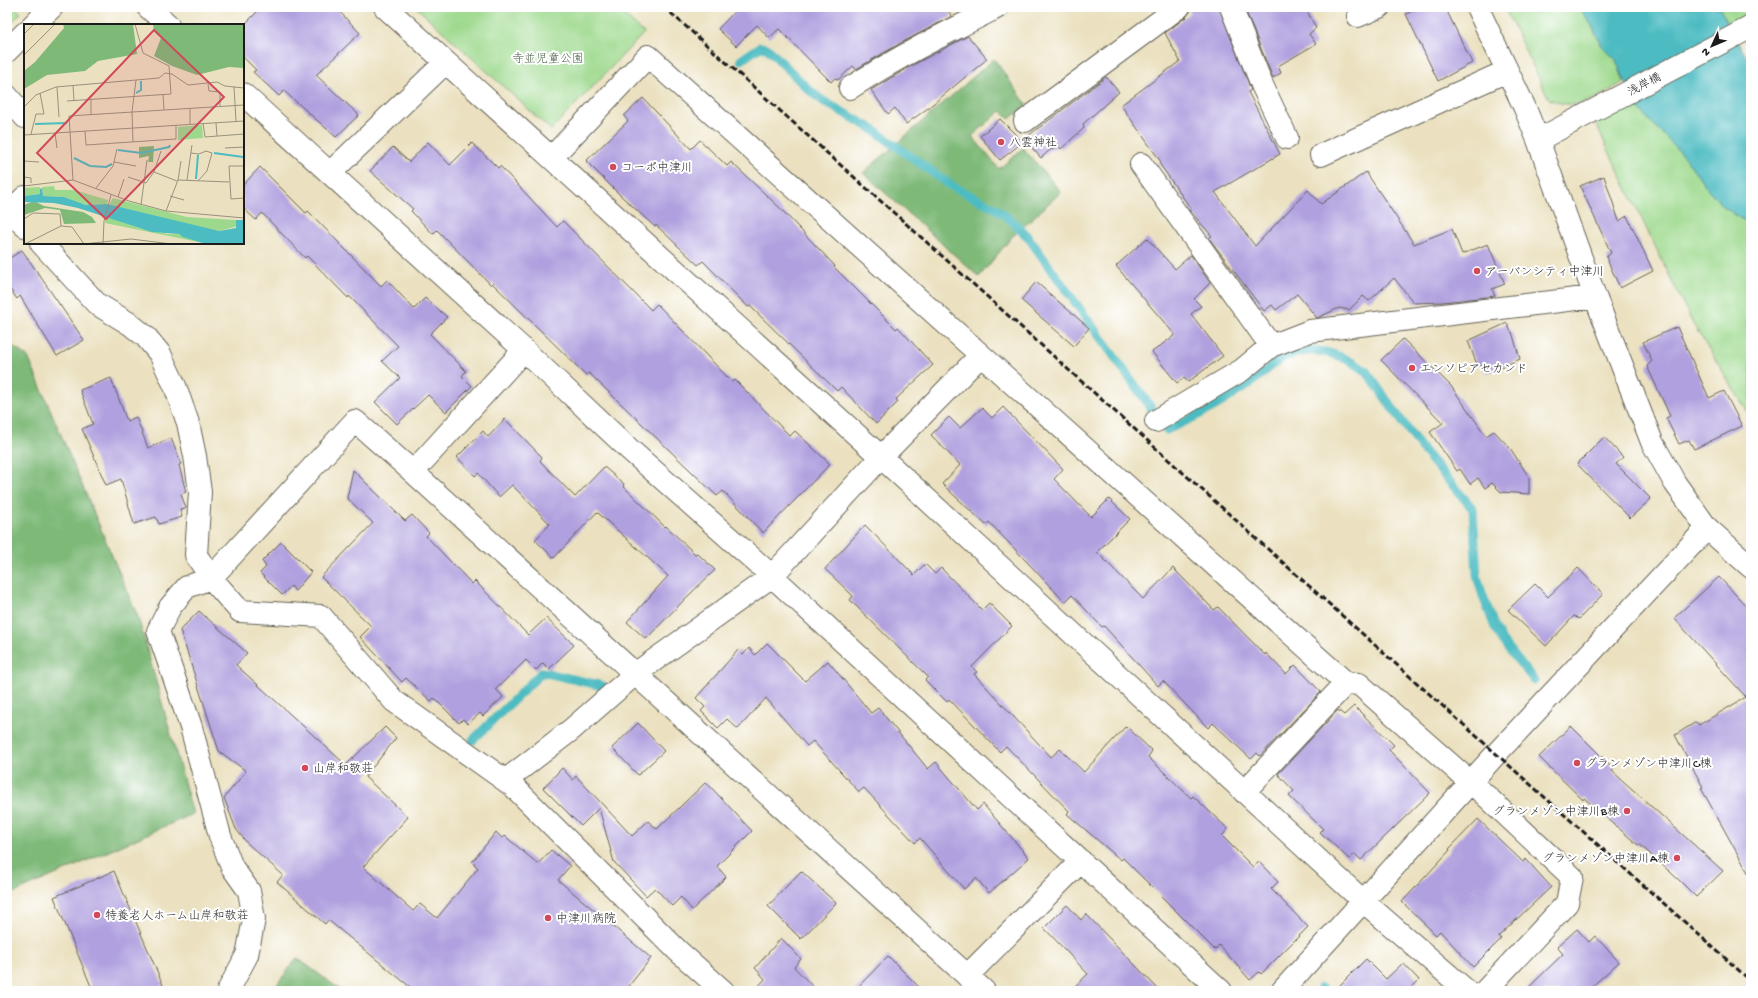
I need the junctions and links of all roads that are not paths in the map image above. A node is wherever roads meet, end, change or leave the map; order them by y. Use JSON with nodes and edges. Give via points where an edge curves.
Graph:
{"nodes":[{"id":1,"x":52,"y":7,"type":"edge"},
{"id":2,"x":148,"y":7,"type":"edge"},
{"id":3,"x":385,"y":7,"type":"edge"},
{"id":4,"x":998,"y":7,"type":"edge"},
{"id":5,"x":1179,"y":7,"type":"edge"},
{"id":6,"x":1231,"y":7,"type":"edge"},
{"id":7,"x":1379,"y":7,"type":"edge"},
{"id":8,"x":1477,"y":7,"type":"edge"},
{"id":9,"x":1358,"y":16,"type":"dead end"},
{"id":10,"x":34,"y":24,"type":"edge"},
{"id":11,"x":167,"y":24,"type":"edge"},
{"id":12,"x":1751,"y":27,"type":"edge"},
{"id":13,"x":24,"y":34,"type":"edge"},
{"id":14,"x":7,"y":51,"type":"edge"},
{"id":15,"x":446,"y":63,"type":"junction"},
{"id":16,"x":1507,"y":71,"type":"junction"},
{"id":17,"x":850,"y":88,"type":"dead end"},
{"id":18,"x":244,"y":95,"type":"edge"},
{"id":19,"x":7,"y":96,"type":"edge"},
{"id":20,"x":24,"y":116,"type":"edge"},
{"id":21,"x":1025,"y":121,"type":"dead end"},
{"id":22,"x":1286,"y":138,"type":"dead end"},
{"id":23,"x":1538,"y":140,"type":"junction"},
{"id":24,"x":1321,"y":155,"type":"dead end"},
{"id":25,"x":552,"y":157,"type":"junction"},
{"id":26,"x":1141,"y":164,"type":"dead end"},
{"id":27,"x":330,"y":173,"type":"junction"},
{"id":28,"x":42,"y":244,"type":"edge"},
{"id":29,"x":1596,"y":299,"type":"junction"},
{"id":30,"x":85,"y":314,"type":"dead end"},
{"id":31,"x":116,"y":314,"type":"junction"},
{"id":32,"x":1271,"y":346,"type":"junction"},
{"id":33,"x":524,"y":350,"type":"junction"},
{"id":34,"x":981,"y":355,"type":"junction"},
{"id":35,"x":1156,"y":421,"type":"dead end"},
{"id":36,"x":881,"y":457,"type":"junction"},
{"id":37,"x":413,"y":472,"type":"junction"},
{"id":38,"x":1707,"y":528,"type":"junction"},
{"id":39,"x":1751,"y":567,"type":"edge"},
{"id":40,"x":772,"y":576,"type":"junction"},
{"id":41,"x":211,"y":578,"type":"junction"},
{"id":42,"x":635,"y":674,"type":"junction"},
{"id":43,"x":1346,"y":683,"type":"junction"},
{"id":44,"x":506,"y":780,"type":"junction"},
{"id":45,"x":1471,"y":783,"type":"junction"},
{"id":46,"x":1244,"y":792,"type":"junction"},
{"id":47,"x":1081,"y":861,"type":"junction"},
{"id":48,"x":1363,"y":901,"type":"junction"},
{"id":49,"x":967,"y":976,"type":"junction"},
{"id":50,"x":228,"y":991,"type":"edge"},
{"id":51,"x":723,"y":991,"type":"edge"},
{"id":52,"x":984,"y":991,"type":"edge"},
{"id":53,"x":1221,"y":991,"type":"edge"},
{"id":54,"x":1282,"y":991,"type":"edge"},
{"id":55,"x":1467,"y":991,"type":"edge"},
{"id":56,"x":1485,"y":991,"type":"edge"}],
"edges":[{"from":1,"to":10,"type":"street"},
{"from":2,"to":11,"type":"street"},
{"from":3,"to":15,"type":"street"},
{"from":4,"to":17,"type":"street","via":[[912,50]]},
{"from":5,"to":21,"type":"street"},
{"from":6,"to":22,"type":"street"},
{"from":7,"to":9,"type":"street"},
{"from":8,"to":16,"type":"street"},
{"from":12,"to":23,"type":"street","name":"浅岸橋"},
{"from":13,"to":14,"type":"street"},
{"from":15,"to":25,"type":"street"},
{"from":15,"to":27,"type":"street"},
{"from":16,"to":23,"type":"street"},
{"from":16,"to":24,"type":"street"},
{"from":18,"to":27,"type":"street"},
{"from":19,"to":20,"type":"street"},
{"from":23,"to":29,"type":"street"},
{"from":25,"to":34,"type":"street","via":[[648,56]]},
{"from":25,"to":36,"type":"street"},
{"from":26,"to":32,"type":"street"},
{"from":27,"to":33,"type":"street"},
{"from":28,"to":31,"type":"street","via":[[97,304]]},
{"from":29,"to":32,"type":"street","via":[[1576,299],[1310,331]]},
{"from":29,"to":38,"type":"street","via":[[1652,442]]},
{"from":30,"to":31,"type":"street","via":[[94,310]]},
{"from":31,"to":41,"type":"street","via":[[146,337],[160,354],[175,386],[188,423],[200,492],[196,555]]},
{"from":32,"to":35,"type":"street","via":[[1242,370]]},
{"from":33,"to":37,"type":"street"},
{"from":33,"to":40,"type":"street","via":[[629,449]]},
{"from":34,"to":36,"type":"street"},
{"from":34,"to":43,"type":"street"},
{"from":36,"to":40,"type":"street"},
{"from":36,"to":46,"type":"street"},
{"from":37,"to":41,"type":"street","via":[[355,421]]},
{"from":37,"to":42,"type":"street"},
{"from":38,"to":39,"type":"street"},
{"from":38,"to":45,"type":"street"},
{"from":40,"to":42,"type":"street"},
{"from":40,"to":47,"type":"street"},
{"from":41,"to":44,"type":"street","via":[[240,611],[321,616],[394,701]]},
{"from":41,"to":50,"type":"street","via":[[187,587],[170,607],[158,631],[190,727],[220,836],[232,867],[249,891],[254,919],[247,955]]},
{"from":42,"to":44,"type":"street","via":[[571,730]]},
{"from":42,"to":49,"type":"street"},
{"from":43,"to":45,"type":"street","via":[[1359,684]]},
{"from":43,"to":46,"type":"street"},
{"from":44,"to":51,"type":"street"},
{"from":45,"to":48,"type":"street"},
{"from":45,"to":56,"type":"street","via":[[1572,877],[1567,903]]},
{"from":46,"to":48,"type":"street"},
{"from":47,"to":49,"type":"street"},
{"from":47,"to":53,"type":"street"},
{"from":48,"to":54,"type":"street"},
{"from":48,"to":55,"type":"street"},
{"from":49,"to":52,"type":"street"}]}
